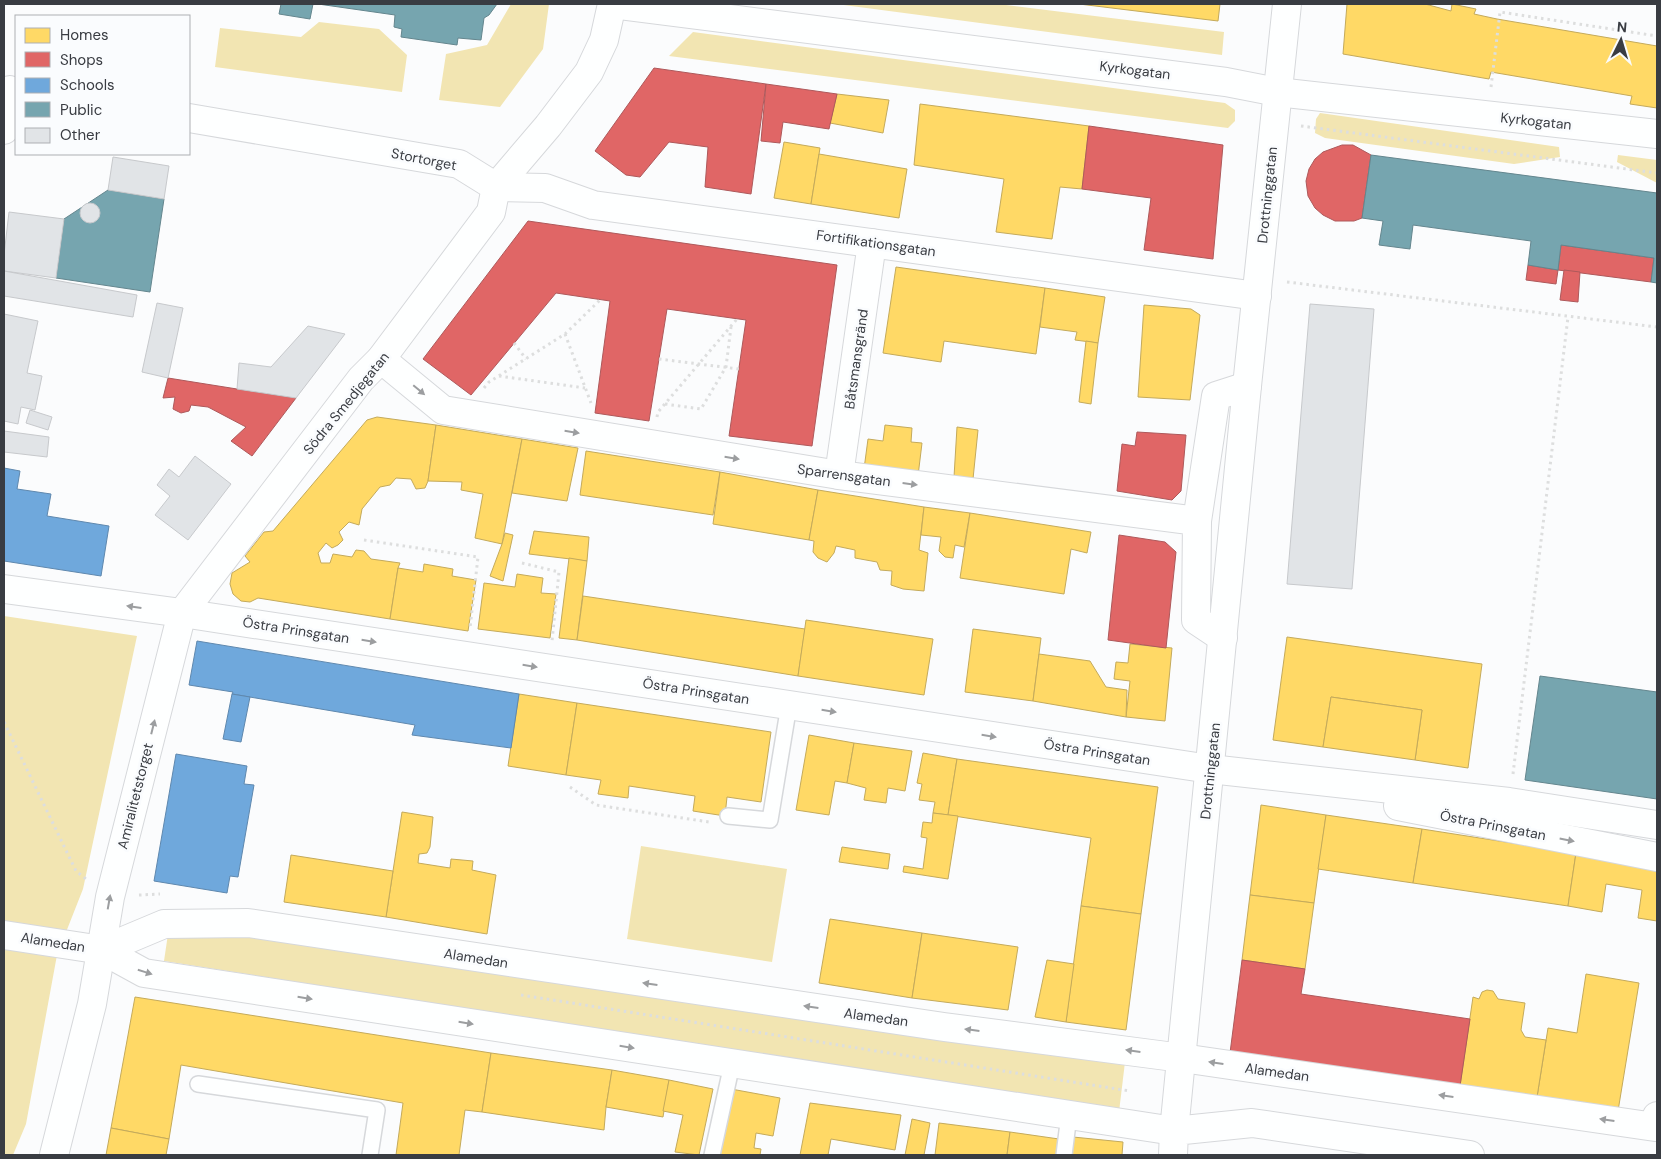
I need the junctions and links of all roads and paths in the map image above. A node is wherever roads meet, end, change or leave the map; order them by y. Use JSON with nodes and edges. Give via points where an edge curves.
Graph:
{"nodes":[{"id":1,"x":612,"y":4,"type":"edge"},
{"id":2,"x":1287,"y":4,"type":"edge"},
{"id":3,"x":1657,"y":36,"type":"edge"},
{"id":4,"x":10,"y":90,"type":"edge"},
{"id":5,"x":1277,"y":92,"type":"junction"},
{"id":6,"x":1488,"y":115,"type":"junction"},
{"id":7,"x":190,"y":118,"type":"edge"},
{"id":8,"x":1275,"y":121,"type":"junction"},
{"id":9,"x":4,"y":130,"type":"edge"},
{"id":10,"x":1657,"y":134,"type":"edge"},
{"id":11,"x":1657,"y":173,"type":"edge"},
{"id":12,"x":496,"y":186,"type":"junction"},
{"id":13,"x":872,"y":243,"type":"junction"},
{"id":14,"x":1258,"y":287,"type":"junction"},
{"id":15,"x":600,"y":300,"type":"dead end"},
{"id":16,"x":1568,"y":317,"type":"junction"},
{"id":17,"x":737,"y":319,"type":"dead end"},
{"id":18,"x":731,"y":326,"type":"junction"},
{"id":19,"x":1657,"y":327,"type":"edge"},
{"id":20,"x":565,"y":334,"type":"junction"},
{"id":21,"x":514,"y":343,"type":"dead end"},
{"id":22,"x":381,"y":359,"type":"junction"},
{"id":23,"x":526,"y":359,"type":"junction"},
{"id":24,"x":659,"y":359,"type":"dead end"},
{"id":25,"x":699,"y":364,"type":"junction"},
{"id":26,"x":726,"y":367,"type":"junction"},
{"id":27,"x":739,"y":369,"type":"dead end"},
{"id":28,"x":499,"y":376,"type":"junction"},
{"id":29,"x":489,"y":382,"type":"dead end"},
{"id":30,"x":1247,"y":386,"type":"junction"},
{"id":31,"x":585,"y":388,"type":"junction"},
{"id":32,"x":591,"y":403,"type":"dead end"},
{"id":33,"x":665,"y":404,"type":"junction"},
{"id":34,"x":653,"y":445,"type":"junction"},
{"id":35,"x":840,"y":475,"type":"junction"},
{"id":36,"x":1197,"y":521,"type":"junction"},
{"id":37,"x":364,"y":540,"type":"dead end"},
{"id":38,"x":522,"y":563,"type":"dead end"},
{"id":39,"x":4,"y":589,"type":"edge"},
{"id":40,"x":182,"y":613,"type":"junction"},
{"id":41,"x":1223,"y":638,"type":"junction"},
{"id":42,"x":467,"y":656,"type":"junction"},
{"id":43,"x":549,"y":669,"type":"junction"},
{"id":44,"x":789,"y":705,"type":"junction"},
{"id":45,"x":4,"y":722,"type":"edge"},
{"id":46,"x":1210,"y":769,"type":"junction"},
{"id":47,"x":570,"y":786,"type":"dead end"},
{"id":48,"x":1509,"y":802,"type":"junction"},
{"id":49,"x":728,"y":816,"type":"joint"},
{"id":50,"x":1657,"y":825,"type":"edge"},
{"id":51,"x":1657,"y":857,"type":"edge"},
{"id":52,"x":110,"y":897,"type":"junction"},
{"id":53,"x":4,"y":935,"type":"edge"},
{"id":54,"x":102,"y":950,"type":"junction"},
{"id":55,"x":1182,"y":1058,"type":"junction"},
{"id":56,"x":732,"y":1064,"type":"junction"},
{"id":57,"x":198,"y":1084,"type":"dead end"},
{"id":58,"x":1069,"y":1115,"type":"junction"},
{"id":59,"x":1656,"y":1121,"type":"edge"},
{"id":60,"x":1173,"y":1143,"type":"edge"},
{"id":61,"x":54,"y":1155,"type":"edge"},
{"id":62,"x":370,"y":1155,"type":"edge"},
{"id":63,"x":712,"y":1155,"type":"edge"},
{"id":64,"x":1064,"y":1155,"type":"edge"},
{"id":65,"x":1470,"y":1155,"type":"edge"}],
"edges":[{"from":1,"to":5,"type":"street","name":"Kyrkogatan","via":[[1226,82]]},
{"from":1,"to":12,"type":"street","via":[[604,40],[589,72]]},
{"from":2,"to":5,"type":"street","name":"Drottninggatan"},
{"from":3,"to":6,"type":"path","via":[[1500,12]]},
{"from":4,"to":9,"type":"street"},
{"from":5,"to":6,"type":"street","name":"Kyrkogatan"},
{"from":5,"to":8,"type":"street","name":"Drottninggatan"},
{"from":6,"to":10,"type":"street","name":"Kyrkogatan"},
{"from":7,"to":12,"type":"street","name":"Stortorget","via":[[459,164]]},
{"from":8,"to":11,"type":"path"},
{"from":8,"to":14,"type":"street","name":"Drottninggatan"},
{"from":12,"to":13,"type":"street","name":"Fortifikationsgatan","via":[[545,188],[593,205]]},
{"from":12,"to":22,"type":"street","name":"Södra Smedjegatan","via":[[491,212]]},
{"from":13,"to":14,"type":"street","name":"Fortifikationsgatan"},
{"from":13,"to":35,"type":"street","name":"Båtsmansgränd"},
{"from":14,"to":16,"type":"path"},
{"from":14,"to":30,"type":"street","name":"Drottninggatan"},
{"from":15,"to":20,"type":"path"},
{"from":16,"to":19,"type":"path"},
{"from":16,"to":48,"type":"path"},
{"from":17,"to":18,"type":"path"},
{"from":18,"to":25,"type":"path"},
{"from":18,"to":26,"type":"path"},
{"from":20,"to":23,"type":"path"},
{"from":20,"to":31,"type":"path"},
{"from":21,"to":23,"type":"path"},
{"from":22,"to":34,"type":"street","name":"Sparrensgatan","one_way":true,"via":[[443,410]]},
{"from":22,"to":40,"type":"street","name":"Södra Smedjegatan","via":[[361,379]]},
{"from":23,"to":28,"type":"path"},
{"from":24,"to":25,"type":"path"},
{"from":25,"to":26,"type":"path"},
{"from":25,"to":33,"type":"path"},
{"from":26,"to":27,"type":"path"},
{"from":26,"to":33,"type":"path","via":[[701,409]]},
{"from":28,"to":29,"type":"path"},
{"from":28,"to":31,"type":"path"},
{"from":30,"to":36,"type":"street","via":[[1216,396]]},
{"from":30,"to":41,"type":"street","name":"Drottninggatan"},
{"from":31,"to":32,"type":"path"},
{"from":33,"to":34,"type":"path","via":[[658,412]]},
{"from":34,"to":35,"type":"street","name":"Sparrensgatan","one_way":true},
{"from":35,"to":36,"type":"street","name":"Sparrensgatan","one_way":true},
{"from":36,"to":41,"type":"street","via":[[1196,620]]},
{"from":37,"to":42,"type":"path","via":[[478,557]]},
{"from":38,"to":43,"type":"path","via":[[559,572]]},
{"from":40,"to":39,"type":"street","one_way":true},
{"from":40,"to":42,"type":"street","name":"Östra Prinsgatan","one_way":true},
{"from":52,"to":40,"type":"street","name":"Amiralitetstorget","one_way":true},
{"from":41,"to":46,"type":"street","name":"Drottninggatan"},
{"from":42,"to":43,"type":"street","name":"Östra Prinsgatan","one_way":true},
{"from":43,"to":44,"type":"street","name":"Östra Prinsgatan"},
{"from":44,"to":46,"type":"street","name":"Östra Prinsgatan","one_way":true},
{"from":44,"to":49,"type":"lane","via":[[770,820]]},
{"from":45,"to":52,"type":"path","via":[[76,871]]},
{"from":46,"to":48,"type":"street","name":"Östra Prinsgatan"},
{"from":46,"to":51,"type":"street","name":"Östra Prinsgatan","one_way":true},
{"from":46,"to":55,"type":"street","name":"Drottninggatan"},
{"from":47,"to":49,"type":"path","via":[[596,805],[728,825]]},
{"from":48,"to":50,"type":"street","name":"Östra Prinsgatan"},
{"from":54,"to":52,"type":"street","name":"Amiralitetstorget","one_way":true},
{"from":53,"to":54,"type":"street","name":"Alamedan"},
{"from":55,"to":54,"type":"street","name":"Alamedan","one_way":true,"via":[[944,1027],[248,923],[164,924]]},
{"from":54,"to":56,"type":"street","name":"Alamedan","one_way":true,"via":[[144,973]]},
{"from":54,"to":61,"type":"street","name":"Amiralitetstorget","via":[[92,1004]]},
{"from":59,"to":55,"type":"street","name":"Alamedan","one_way":true},
{"from":55,"to":60,"type":"street","name":"Drottninggatan"},
{"from":56,"to":58,"type":"street","name":"Alamedan"},
{"from":56,"to":63,"type":"lane"},
{"from":57,"to":62,"type":"lane","via":[[377,1110]]},
{"from":58,"to":60,"type":"street","name":"Alamedan"},
{"from":58,"to":64,"type":"lane"},
{"from":60,"to":65,"type":"street","name":"Alamedan","via":[[1252,1123]]}]}
